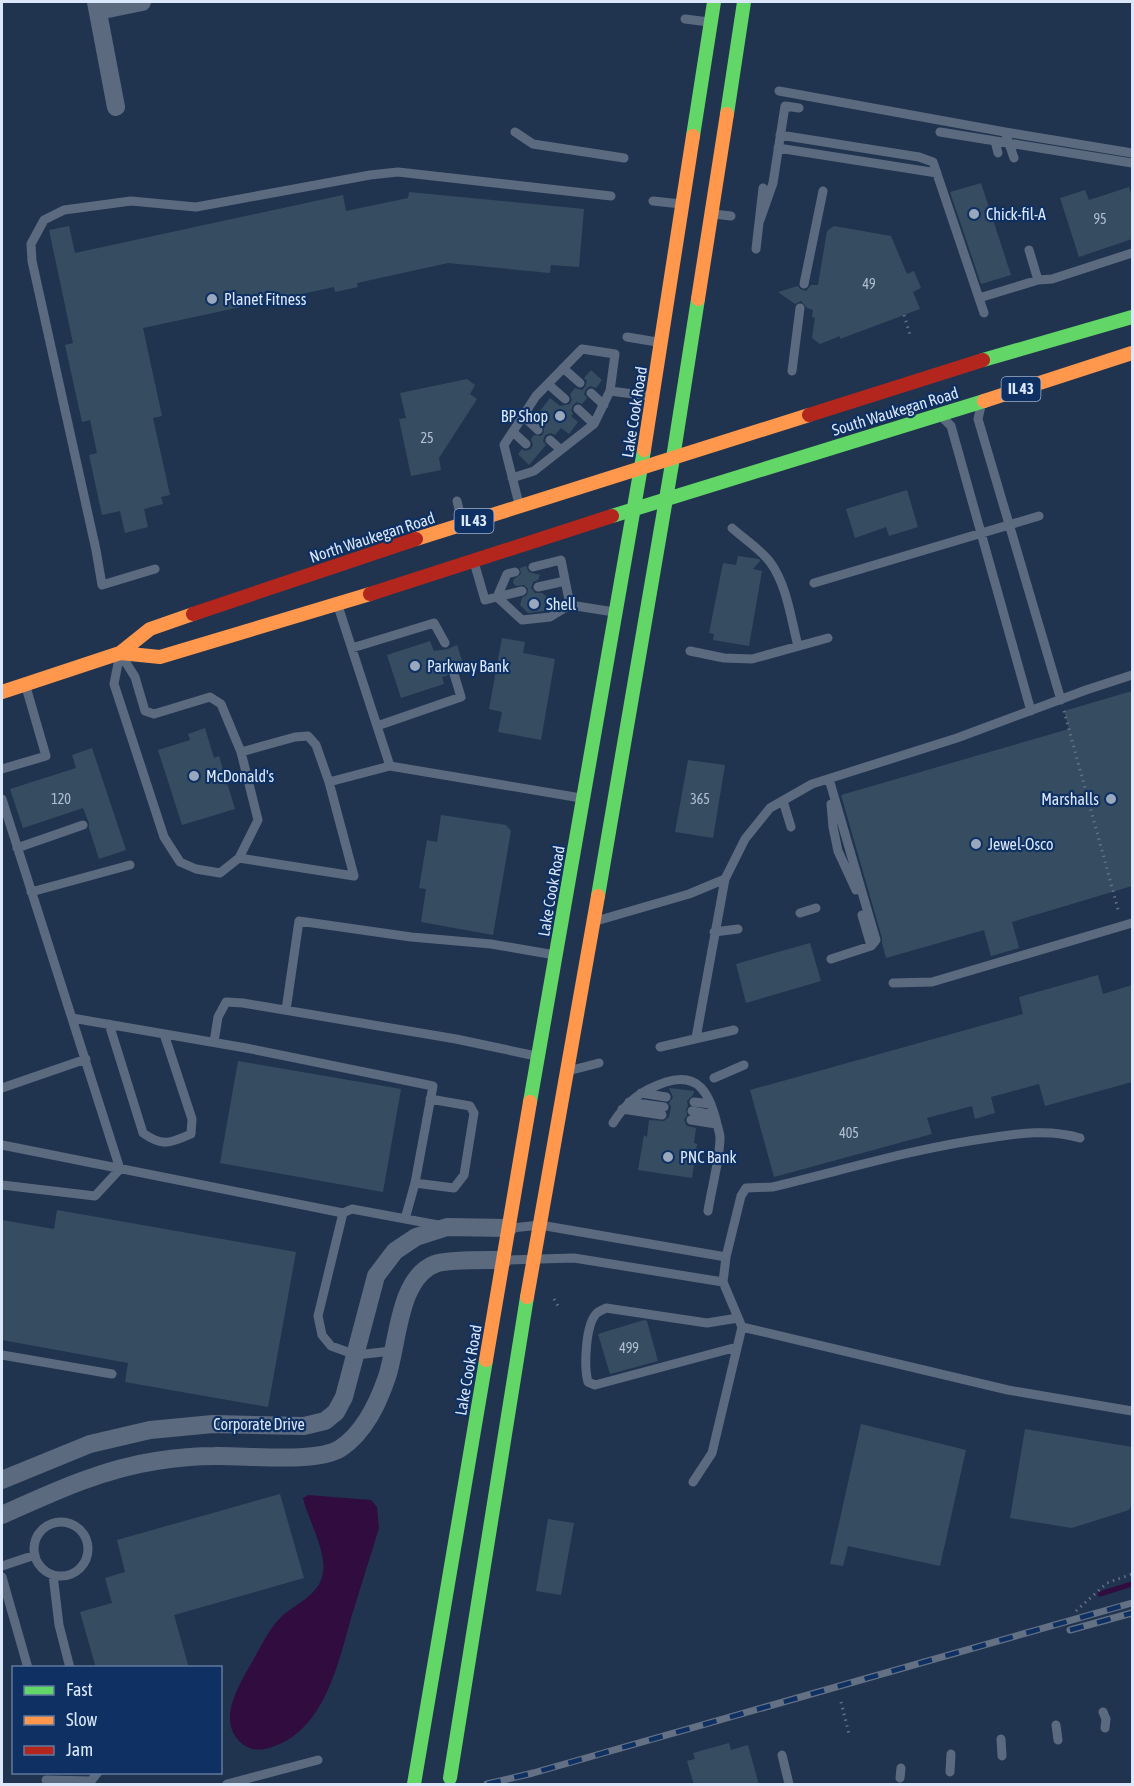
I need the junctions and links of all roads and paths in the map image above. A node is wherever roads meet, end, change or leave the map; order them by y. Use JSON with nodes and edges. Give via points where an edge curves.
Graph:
{"nodes":[{"id":1,"x":142,"y":2,"type":"edge"},
{"id":2,"x":714,"y":2,"type":"edge"},
{"id":3,"x":744,"y":2,"type":"edge"},
{"id":4,"x":97,"y":6,"type":"edge"},
{"id":5,"x":685,"y":19,"type":"dead end"},
{"id":6,"x":711,"y":22,"type":"junction"},
{"id":7,"x":779,"y":92,"type":"dead end"},
{"id":8,"x":116,"y":107,"type":"dead end"},
{"id":9,"x":799,"y":108,"type":"dead end"},
{"id":10,"x":515,"y":132,"type":"dead end"},
{"id":11,"x":940,"y":132,"type":"dead end"},
{"id":12,"x":1005,"y":132,"type":"junction"},
{"id":13,"x":780,"y":135,"type":"junction"},
{"id":14,"x":995,"y":141,"type":"junction"},
{"id":15,"x":1009,"y":143,"type":"junction"},
{"id":16,"x":778,"y":148,"type":"junction"},
{"id":17,"x":998,"y":153,"type":"dead end"},
{"id":18,"x":1132,"y":153,"type":"edge"},
{"id":19,"x":624,"y":158,"type":"dead end"},
{"id":20,"x":1014,"y":158,"type":"dead end"},
{"id":21,"x":1132,"y":163,"type":"edge"},
{"id":22,"x":937,"y":173,"type":"junction"},
{"id":23,"x":773,"y":183,"type":"junction"},
{"id":24,"x":784,"y":184,"type":"dead end"},
{"id":25,"x":763,"y":188,"type":"dead end"},
{"id":26,"x":823,"y":191,"type":"dead end"},
{"id":27,"x":612,"y":196,"type":"dead end"},
{"id":28,"x":653,"y":201,"type":"dead end"},
{"id":29,"x":683,"y":205,"type":"junction"},
{"id":30,"x":710,"y":213,"type":"junction"},
{"id":31,"x":732,"y":216,"type":"dead end"},
{"id":32,"x":760,"y":220,"type":"junction"},
{"id":33,"x":756,"y":249,"type":"dead end"},
{"id":34,"x":1029,"y":250,"type":"dead end"},
{"id":35,"x":1132,"y":253,"type":"edge"},
{"id":36,"x":1038,"y":280,"type":"junction"},
{"id":37,"x":804,"y":284,"type":"dead end"},
{"id":38,"x":979,"y":298,"type":"junction"},
{"id":39,"x":800,"y":308,"type":"dead end"},
{"id":40,"x":984,"y":313,"type":"dead end"},
{"id":41,"x":904,"y":315,"type":"dead end"},
{"id":42,"x":1132,"y":317,"type":"edge"},
{"id":43,"x":910,"y":335,"type":"dead end"},
{"id":44,"x":627,"y":337,"type":"dead end"},
{"id":45,"x":661,"y":343,"type":"junction"},
{"id":46,"x":1132,"y":353,"type":"edge"},
{"id":47,"x":563,"y":368,"type":"junction"},
{"id":48,"x":792,"y":371,"type":"dead end"},
{"id":49,"x":580,"y":383,"type":"dead end"},
{"id":50,"x":548,"y":384,"type":"junction"},
{"id":51,"x":610,"y":391,"type":"junction"},
{"id":52,"x":591,"y":393,"type":"dead end"},
{"id":53,"x":653,"y":396,"type":"junction"},
{"id":54,"x":565,"y":399,"type":"dead end"},
{"id":55,"x":982,"y":401,"type":"junction"},
{"id":56,"x":604,"y":405,"type":"junction"},
{"id":57,"x":578,"y":409,"type":"dead end"},
{"id":58,"x":940,"y":415,"type":"junction"},
{"id":59,"x":523,"y":416,"type":"junction"},
{"id":60,"x":594,"y":424,"type":"junction"},
{"id":61,"x":538,"y":430,"type":"dead end"},
{"id":62,"x":513,"y":432,"type":"junction"},
{"id":63,"x":550,"y":440,"type":"dead end"},
{"id":64,"x":526,"y":444,"type":"dead end"},
{"id":65,"x":561,"y":450,"type":"junction"},
{"id":66,"x":538,"y":454,"type":"dead end"},
{"id":67,"x":673,"y":458,"type":"junction"},
{"id":68,"x":546,"y":462,"type":"junction"},
{"id":69,"x":641,"y":468,"type":"junction"},
{"id":70,"x":512,"y":478,"type":"junction"},
{"id":71,"x":666,"y":498,"type":"junction"},
{"id":72,"x":457,"y":501,"type":"dead end"},
{"id":73,"x":519,"y":507,"type":"junction"},
{"id":74,"x":635,"y":509,"type":"junction"},
{"id":75,"x":1039,"y":516,"type":"dead end"},
{"id":76,"x":462,"y":525,"type":"junction"},
{"id":77,"x":1008,"y":525,"type":"junction"},
{"id":78,"x":732,"y":528,"type":"dead end"},
{"id":79,"x":981,"y":533,"type":"junction"},
{"id":80,"x":474,"y":560,"type":"junction"},
{"id":81,"x":533,"y":567,"type":"dead end"},
{"id":82,"x":155,"y":569,"type":"dead end"},
{"id":83,"x":515,"y":572,"type":"dead end"},
{"id":84,"x":565,"y":581,"type":"junction"},
{"id":85,"x":813,"y":583,"type":"dead end"},
{"id":86,"x":538,"y":587,"type":"dead end"},
{"id":87,"x":522,"y":591,"type":"dead end"},
{"id":88,"x":497,"y":597,"type":"junction"},
{"id":89,"x":337,"y":604,"type":"junction"},
{"id":90,"x":570,"y":605,"type":"junction"},
{"id":91,"x":617,"y":612,"type":"junction"},
{"id":92,"x":828,"y":638,"type":"dead end"},
{"id":93,"x":445,"y":643,"type":"dead end"},
{"id":94,"x":798,"y":646,"type":"junction"},
{"id":95,"x":352,"y":648,"type":"junction"},
{"id":96,"x":690,"y":651,"type":"dead end"},
{"id":97,"x":120,"y":653,"type":"junction"},
{"id":98,"x":454,"y":674,"type":"dead end"},
{"id":99,"x":1132,"y":675,"type":"edge"},
{"id":100,"x":25,"y":685,"type":"junction"},
{"id":101,"x":2,"y":692,"type":"edge"},
{"id":102,"x":1061,"y":700,"type":"junction"},
{"id":103,"x":1031,"y":711,"type":"junction"},
{"id":104,"x":377,"y":726,"type":"junction"},
{"id":105,"x":241,"y":752,"type":"junction"},
{"id":106,"x":390,"y":766,"type":"junction"},
{"id":107,"x":2,"y":769,"type":"edge"},
{"id":108,"x":827,"y":780,"type":"junction"},
{"id":109,"x":329,"y":782,"type":"junction"},
{"id":110,"x":2,"y":799,"type":"edge"},
{"id":111,"x":584,"y":799,"type":"junction"},
{"id":112,"x":783,"y":801,"type":"junction"},
{"id":113,"x":83,"y":825,"type":"dead end"},
{"id":114,"x":791,"y":826,"type":"dead end"},
{"id":115,"x":17,"y":848,"type":"junction"},
{"id":116,"x":239,"y":858,"type":"junction"},
{"id":117,"x":130,"y":865,"type":"dead end"},
{"id":118,"x":725,"y":879,"type":"junction"},
{"id":119,"x":31,"y":892,"type":"junction"},
{"id":120,"x":816,"y":908,"type":"dead end"},
{"id":121,"x":800,"y":913,"type":"dead end"},
{"id":122,"x":594,"y":921,"type":"junction"},
{"id":123,"x":1128,"y":925,"type":"edge"},
{"id":124,"x":738,"y":929,"type":"dead end"},
{"id":125,"x":714,"y":932,"type":"junction"},
{"id":126,"x":556,"y":955,"type":"junction"},
{"id":127,"x":831,"y":959,"type":"dead end"},
{"id":128,"x":893,"y":983,"type":"dead end"},
{"id":129,"x":286,"y":1010,"type":"junction"},
{"id":130,"x":72,"y":1018,"type":"junction"},
{"id":131,"x":109,"y":1024,"type":"junction"},
{"id":132,"x":734,"y":1030,"type":"dead end"},
{"id":133,"x":164,"y":1034,"type":"junction"},
{"id":134,"x":696,"y":1038,"type":"junction"},
{"id":135,"x":214,"y":1042,"type":"junction"},
{"id":136,"x":660,"y":1047,"type":"dead end"},
{"id":137,"x":539,"y":1056,"type":"junction"},
{"id":138,"x":86,"y":1059,"type":"junction"},
{"id":139,"x":599,"y":1063,"type":"dead end"},
{"id":140,"x":744,"y":1065,"type":"dead end"},
{"id":141,"x":568,"y":1071,"type":"junction"},
{"id":142,"x":714,"y":1078,"type":"dead end"},
{"id":143,"x":2,"y":1088,"type":"edge"},
{"id":144,"x":641,"y":1094,"type":"junction"},
{"id":145,"x":430,"y":1099,"type":"junction"},
{"id":146,"x":711,"y":1104,"type":"junction"},
{"id":147,"x":625,"y":1105,"type":"junction"},
{"id":148,"x":715,"y":1119,"type":"junction"},
{"id":149,"x":613,"y":1123,"type":"dead end"},
{"id":150,"x":1080,"y":1138,"type":"dead end"},
{"id":151,"x":2,"y":1145,"type":"edge"},
{"id":152,"x":120,"y":1169,"type":"junction"},
{"id":153,"x":415,"y":1183,"type":"junction"},
{"id":154,"x":2,"y":1185,"type":"edge"},
{"id":155,"x":708,"y":1211,"type":"dead end"},
{"id":156,"x":343,"y":1213,"type":"junction"},
{"id":157,"x":405,"y":1219,"type":"junction"},
{"id":158,"x":540,"y":1225,"type":"junction"},
{"id":159,"x":447,"y":1227,"type":"junction"},
{"id":160,"x":508,"y":1228,"type":"junction"},
{"id":161,"x":726,"y":1257,"type":"junction"},
{"id":162,"x":533,"y":1258,"type":"junction"},
{"id":163,"x":503,"y":1260,"type":"junction"},
{"id":164,"x":723,"y":1282,"type":"junction"},
{"id":165,"x":554,"y":1299,"type":"dead end"},
{"id":166,"x":558,"y":1306,"type":"dead end"},
{"id":167,"x":740,"y":1323,"type":"junction"},
{"id":168,"x":737,"y":1347,"type":"junction"},
{"id":169,"x":392,"y":1351,"type":"junction"},
{"id":170,"x":2,"y":1355,"type":"edge"},
{"id":171,"x":357,"y":1355,"type":"junction"},
{"id":172,"x":112,"y":1374,"type":"dead end"},
{"id":173,"x":1132,"y":1411,"type":"edge"},
{"id":174,"x":2,"y":1480,"type":"edge"},
{"id":175,"x":693,"y":1482,"type":"dead end"},
{"id":176,"x":2,"y":1515,"type":"edge"},
{"id":177,"x":35,"y":1556,"type":"junction"},
{"id":178,"x":2,"y":1566,"type":"edge"},
{"id":179,"x":1132,"y":1574,"type":"edge"},
{"id":180,"x":53,"y":1575,"type":"junction"},
{"id":181,"x":2,"y":1577,"type":"edge"},
{"id":182,"x":1076,"y":1611,"type":"dead end"},
{"id":183,"x":27,"y":1666,"type":"edge"},
{"id":184,"x":69,"y":1666,"type":"edge"},
{"id":185,"x":841,"y":1702,"type":"dead end"},
{"id":186,"x":1104,"y":1712,"type":"dead end"},
{"id":187,"x":1056,"y":1725,"type":"dead end"},
{"id":188,"x":1105,"y":1728,"type":"dead end"},
{"id":189,"x":849,"y":1734,"type":"dead end"},
{"id":190,"x":1001,"y":1739,"type":"dead end"},
{"id":191,"x":1058,"y":1740,"type":"dead end"},
{"id":192,"x":951,"y":1754,"type":"dead end"},
{"id":193,"x":782,"y":1755,"type":"dead end"},
{"id":194,"x":1002,"y":1756,"type":"dead end"},
{"id":195,"x":318,"y":1760,"type":"dead end"},
{"id":196,"x":950,"y":1772,"type":"dead end"},
{"id":197,"x":97,"y":1774,"type":"edge"},
{"id":198,"x":450,"y":1778,"type":"dead end"},
{"id":199,"x":46,"y":1779,"type":"edge"},
{"id":200,"x":227,"y":1785,"type":"edge"},
{"id":201,"x":414,"y":1785,"type":"edge"},
{"id":202,"x":789,"y":1785,"type":"edge"}],
"edges":[{"from":1,"to":4,"type":"street"},
{"from":2,"to":6,"type":"main road","name":"Lake Cook Road"},
{"from":3,"to":30,"type":"main road"},
{"from":4,"to":8,"type":"street"},
{"from":5,"to":6,"type":"lane"},
{"from":6,"to":29,"type":"main road","name":"Lake Cook Road"},
{"from":7,"to":12,"type":"lane"},
{"from":9,"to":13,"type":"lane","via":[[785,106]]},
{"from":10,"to":19,"type":"lane","via":[[533,144]]},
{"from":11,"to":14,"type":"lane"},
{"from":12,"to":15,"type":"lane"},
{"from":12,"to":18,"type":"lane"},
{"from":13,"to":16,"type":"lane"},
{"from":13,"to":22,"type":"lane","via":[[919,157],[933,162]]},
{"from":14,"to":15,"type":"lane"},
{"from":14,"to":17,"type":"lane"},
{"from":15,"to":20,"type":"lane"},
{"from":15,"to":21,"type":"lane"},
{"from":16,"to":22,"type":"lane"},
{"from":16,"to":23,"type":"lane"},
{"from":22,"to":38,"type":"lane"},
{"from":23,"to":24,"type":"lane"},
{"from":23,"to":32,"type":"lane"},
{"from":25,"to":32,"type":"lane"},
{"from":26,"to":37,"type":"lane"},
{"from":27,"to":82,"type":"lane","via":[[398,172],[196,207],[131,201],[64,210],[44,220],[31,244],[32,261],[102,585]]},
{"from":28,"to":29,"type":"lane"},
{"from":29,"to":45,"type":"main road","name":"Lake Cook Road"},
{"from":30,"to":31,"type":"lane"},
{"from":30,"to":67,"type":"main road"},
{"from":32,"to":33,"type":"lane"},
{"from":34,"to":36,"type":"lane"},
{"from":35,"to":36,"type":"lane"},
{"from":36,"to":38,"type":"lane"},
{"from":38,"to":40,"type":"lane"},
{"from":39,"to":48,"type":"lane"},
{"from":41,"to":43,"type":"path"},
{"from":42,"to":67,"type":"main road","name":"South Waukegan Road","number":"IL 43"},
{"from":44,"to":45,"type":"lane"},
{"from":45,"to":53,"type":"main road","name":"Lake Cook Road"},
{"from":46,"to":55,"type":"main road","name":"South Waukegan Road","number":"IL 43"},
{"from":47,"to":49,"type":"lane"},
{"from":47,"to":50,"type":"lane"},
{"from":47,"to":51,"type":"lane","via":[[582,349],[615,354]]},
{"from":50,"to":54,"type":"lane"},
{"from":50,"to":59,"type":"lane"},
{"from":51,"to":53,"type":"lane"},
{"from":51,"to":56,"type":"lane"},
{"from":52,"to":56,"type":"lane"},
{"from":53,"to":69,"type":"main road","name":"Lake Cook Road"},
{"from":55,"to":58,"type":"main road","name":"South Waukegan Road","number":"IL 43"},
{"from":55,"to":77,"type":"lane","via":[[978,419]]},
{"from":56,"to":60,"type":"lane"},
{"from":57,"to":60,"type":"lane"},
{"from":58,"to":71,"type":"main road","name":"South Waukegan Road","number":"IL 43"},
{"from":58,"to":79,"type":"lane","via":[[951,426]]},
{"from":59,"to":61,"type":"lane"},
{"from":59,"to":62,"type":"lane"},
{"from":60,"to":65,"type":"lane"},
{"from":62,"to":64,"type":"lane"},
{"from":62,"to":70,"type":"lane","via":[[504,445]]},
{"from":63,"to":65,"type":"lane"},
{"from":65,"to":68,"type":"lane"},
{"from":66,"to":68,"type":"lane"},
{"from":67,"to":69,"type":"main road","number":"IL 43"},
{"from":67,"to":71,"type":"main road"},
{"from":68,"to":70,"type":"lane","via":[[534,471]]},
{"from":69,"to":73,"type":"main road","name":"North Waukegan Road","number":"IL 43"},
{"from":69,"to":74,"type":"main road","name":"Lake Cook Road"},
{"from":70,"to":73,"type":"lane"},
{"from":71,"to":74,"type":"main road","number":"IL 43"},
{"from":71,"to":122,"type":"main road"},
{"from":72,"to":76,"type":"lane"},
{"from":73,"to":76,"type":"main road","name":"North Waukegan Road","number":"IL 43"},
{"from":74,"to":80,"type":"main road","name":"North Waukegan Road","number":"IL 43"},
{"from":74,"to":91,"type":"main road","name":"Lake Cook Road"},
{"from":75,"to":77,"type":"lane"},
{"from":76,"to":97,"type":"main road","name":"North Waukegan Road","number":"IL 43","via":[[150,629]]},
{"from":77,"to":79,"type":"lane"},
{"from":77,"to":102,"type":"lane"},
{"from":78,"to":94,"type":"lane","via":[[776,571]]},
{"from":79,"to":85,"type":"lane"},
{"from":79,"to":103,"type":"lane"},
{"from":80,"to":88,"type":"lane","via":[[485,600]]},
{"from":80,"to":89,"type":"main road","name":"North Waukegan Road","number":"IL 43"},
{"from":81,"to":84,"type":"lane","via":[[561,560]]},
{"from":83,"to":88,"type":"lane","via":[[507,574]]},
{"from":84,"to":86,"type":"lane"},
{"from":84,"to":90,"type":"lane"},
{"from":87,"to":88,"type":"lane"},
{"from":88,"to":90,"type":"lane","via":[[522,620],[550,617]]},
{"from":89,"to":95,"type":"lane"},
{"from":89,"to":97,"type":"main road","name":"North Waukegan Road","number":"IL 43","via":[[160,657]]},
{"from":90,"to":91,"type":"lane"},
{"from":91,"to":111,"type":"main road","name":"Lake Cook Road"},
{"from":92,"to":94,"type":"lane"},
{"from":93,"to":95,"type":"lane","via":[[434,623]]},
{"from":94,"to":96,"type":"lane","via":[[752,659]]},
{"from":95,"to":104,"type":"lane"},
{"from":97,"to":100,"type":"main road","name":"North Waukegan Road","number":"IL 43"},
{"from":97,"to":105,"type":"lane","via":[[135,677],[145,711],[154,714],[210,697],[221,704]]},
{"from":97,"to":116,"type":"lane","via":[[114,684],[164,837],[180,862],[196,869],[220,873]]},
{"from":98,"to":104,"type":"lane","via":[[461,697]]},
{"from":99,"to":102,"type":"lane"},
{"from":100,"to":101,"type":"main road","name":"North Waukegan Road","number":"IL 43"},
{"from":100,"to":107,"type":"lane","via":[[46,756]]},
{"from":102,"to":103,"type":"lane"},
{"from":102,"to":123,"type":"path"},
{"from":103,"to":108,"type":"lane"},
{"from":104,"to":106,"type":"lane"},
{"from":105,"to":109,"type":"lane","via":[[308,736],[316,745]]},
{"from":105,"to":116,"type":"lane","via":[[258,820]]},
{"from":106,"to":109,"type":"lane"},
{"from":106,"to":111,"type":"lane"},
{"from":108,"to":112,"type":"lane"},
{"from":108,"to":127,"type":"lane","via":[[876,940],[871,946]]},
{"from":109,"to":116,"type":"lane","via":[[354,876]]},
{"from":110,"to":115,"type":"lane"},
{"from":111,"to":126,"type":"main road","name":"Lake Cook Road"},
{"from":112,"to":114,"type":"lane"},
{"from":112,"to":118,"type":"lane","via":[[770,808],[745,839]]},
{"from":113,"to":115,"type":"lane"},
{"from":115,"to":119,"type":"lane"},
{"from":117,"to":119,"type":"lane"},
{"from":118,"to":122,"type":"lane","via":[[689,894]]},
{"from":118,"to":125,"type":"lane"},
{"from":119,"to":130,"type":"lane"},
{"from":120,"to":121,"type":"lane"},
{"from":122,"to":141,"type":"main road"},
{"from":123,"to":128,"type":"lane","via":[[932,982]]},
{"from":124,"to":125,"type":"lane"},
{"from":125,"to":134,"type":"lane"},
{"from":126,"to":129,"type":"lane","via":[[299,921]]},
{"from":126,"to":137,"type":"main road","name":"Lake Cook Road"},
{"from":129,"to":135,"type":"lane","via":[[226,1002],[218,1017]]},
{"from":129,"to":137,"type":"lane"},
{"from":130,"to":131,"type":"lane"},
{"from":130,"to":138,"type":"lane"},
{"from":131,"to":133,"type":"lane"},
{"from":131,"to":133,"type":"lane","via":[[143,1133],[155,1142],[172,1142],[191,1134],[192,1119]]},
{"from":132,"to":134,"type":"lane"},
{"from":133,"to":135,"type":"lane"},
{"from":134,"to":136,"type":"lane"},
{"from":135,"to":145,"type":"lane","via":[[433,1086]]},
{"from":137,"to":160,"type":"main road","name":"Lake Cook Road"},
{"from":138,"to":143,"type":"lane"},
{"from":138,"to":152,"type":"lane"},
{"from":139,"to":141,"type":"lane"},
{"from":140,"to":142,"type":"lane"},
{"from":141,"to":158,"type":"main road"},
{"from":144,"to":146,"type":"lane","via":[[672,1081],[692,1080],[701,1086]]},
{"from":144,"to":147,"type":"lane"},
{"from":144,"to":147,"type":"lane","via":[[664,1106]]},
{"from":145,"to":153,"type":"lane"},
{"from":145,"to":153,"type":"lane","via":[[470,1106],[474,1113],[464,1175],[454,1188]]},
{"from":146,"to":148,"type":"lane"},
{"from":146,"to":148,"type":"lane","via":[[692,1111]]},
{"from":147,"to":149,"type":"lane"},
{"from":148,"to":155,"type":"lane","via":[[720,1137]]},
{"from":150,"to":161,"type":"lane","via":[[1063,1132],[970,1140],[772,1187],[746,1188]]},
{"from":151,"to":152,"type":"lane"},
{"from":152,"to":154,"type":"lane","via":[[95,1196]]},
{"from":152,"to":156,"type":"lane"},
{"from":153,"to":157,"type":"lane"},
{"from":156,"to":157,"type":"lane","via":[[352,1209]]},
{"from":156,"to":171,"type":"lane","via":[[318,1316],[322,1335],[330,1346]]},
{"from":157,"to":159,"type":"lane"},
{"from":158,"to":160,"type":"lane"},
{"from":158,"to":161,"type":"lane"},
{"from":158,"to":162,"type":"main road"},
{"from":159,"to":160,"type":"street","name":"Corporate Drive"},
{"from":159,"to":171,"type":"street","name":"Corporate Drive","via":[[416,1237],[395,1251],[376,1276]]},
{"from":160,"to":163,"type":"main road","name":"Lake Cook Road"},
{"from":161,"to":164,"type":"lane"},
{"from":162,"to":163,"type":"lane"},
{"from":162,"to":164,"type":"lane","via":[[574,1257]]},
{"from":162,"to":198,"type":"main road"},
{"from":163,"to":169,"type":"street","name":"Corporate Drive","via":[[436,1263],[420,1273],[407,1293]]},
{"from":163,"to":201,"type":"main road","name":"Lake Cook Road"},
{"from":164,"to":167,"type":"lane"},
{"from":165,"to":166,"type":"path"},
{"from":167,"to":168,"type":"lane"},
{"from":167,"to":168,"type":"lane","via":[[707,1323],[606,1308],[596,1313],[589,1334],[585,1363],[588,1382],[595,1385]]},
{"from":167,"to":173,"type":"lane","via":[[1008,1390]]},
{"from":168,"to":175,"type":"lane","via":[[712,1453]]},
{"from":169,"to":171,"type":"lane"},
{"from":169,"to":176,"type":"street","name":"Corporate Drive","via":[[373,1410],[361,1432],[339,1450],[308,1457],[214,1455],[155,1461],[100,1474]]},
{"from":170,"to":172,"type":"lane"},
{"from":171,"to":174,"type":"street","name":"Corporate Drive","via":[[344,1397],[336,1412],[325,1421],[304,1426],[213,1424],[150,1430],[90,1444]]},
{"from":177,"to":178,"type":"lane"},
{"from":177,"to":180,"type":"lane","via":[[38,1564]]},
{"from":177,"to":180,"type":"lane","via":[[36,1538],[48,1525],[65,1522],[81,1529],[89,1546],[85,1563],[71,1575]]},
{"from":179,"to":182,"type":"path","via":[[1107,1583]]},
{"from":180,"to":184,"type":"lane","via":[[59,1625]]},
{"from":181,"to":183,"type":"lane"},
{"from":185,"to":189,"type":"path"},
{"from":186,"to":188,"type":"lane"},
{"from":187,"to":191,"type":"lane"},
{"from":190,"to":194,"type":"lane"},
{"from":192,"to":196,"type":"lane"},
{"from":193,"to":202,"type":"lane"},
{"from":195,"to":200,"type":"lane"},
{"from":197,"to":199,"type":"lane","via":[[91,1781]]}]}
